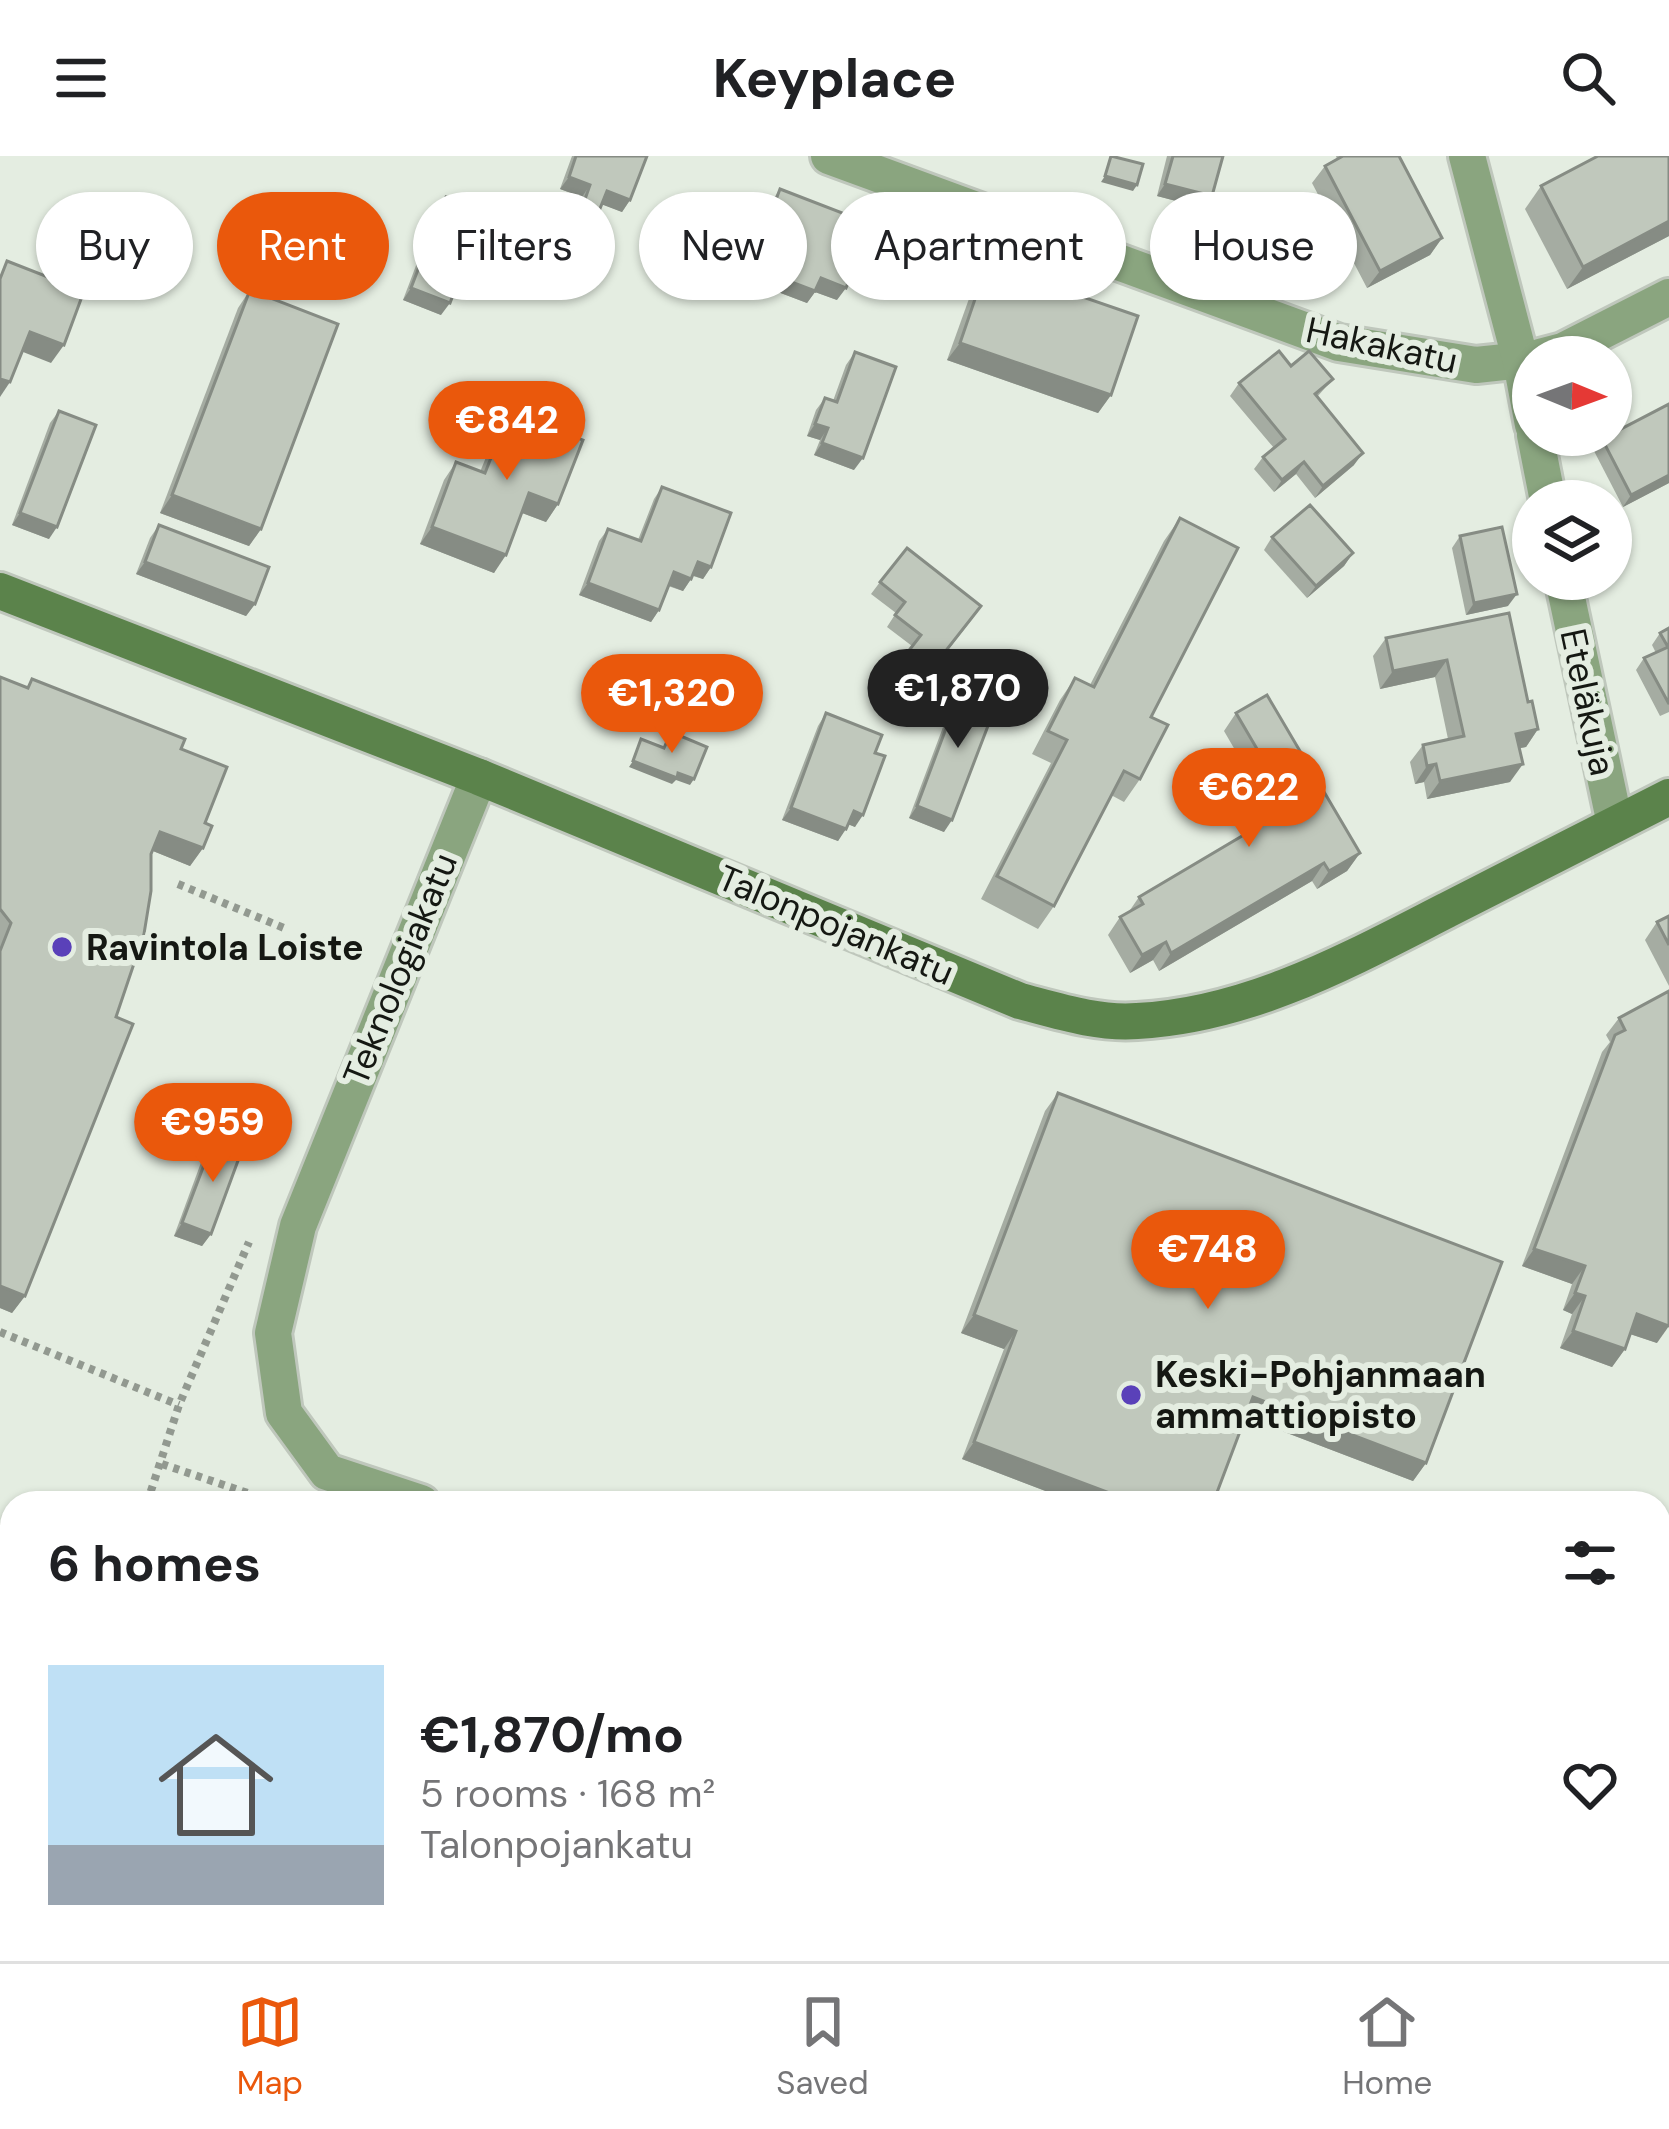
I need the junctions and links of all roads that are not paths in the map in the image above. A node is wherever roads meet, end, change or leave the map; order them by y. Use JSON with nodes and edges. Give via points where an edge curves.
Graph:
{"nodes":[{"id":1,"x":829,"y":156,"type":"edge"},
{"id":2,"x":1467,"y":156,"type":"edge"},
{"id":3,"x":1669,"y":297,"type":"edge"},
{"id":4,"x":1523,"y":336,"type":"edge"},
{"id":5,"x":1592,"y":336,"type":"edge"},
{"id":6,"x":1512,"y":362,"type":"edge"},
{"id":7,"x":0,"y":591,"type":"edge"},
{"id":8,"x":1567,"y":600,"type":"edge"},
{"id":9,"x":478,"y":776,"type":"junction"},
{"id":10,"x":1669,"y":796,"type":"edge"},
{"id":11,"x":1615,"y":824,"type":"junction"},
{"id":12,"x":385,"y":1491,"type":"edge"}],
"edges":[{"from":1,"to":6,"type":"street","name":"Hakakatu","via":[[1339,344],[1476,365]]},
{"from":2,"to":4,"type":"street"},
{"from":3,"to":5,"type":"street","name":"Hakakatu"},
{"from":7,"to":9,"type":"street","name":"Talonpojankatu"},
{"from":8,"to":11,"type":"street","name":"Eteläkuja"},
{"from":9,"to":11,"type":"street","name":"Talonpojankatu","via":[[1020,1001],[1134,1022],[1255,1000]]},
{"from":9,"to":12,"type":"street","name":"Teknologiakatu","via":[[298,1226],[273,1334],[284,1413],[327,1472]]},
{"from":10,"to":11,"type":"street","name":"Talonpojankatu"}]}
